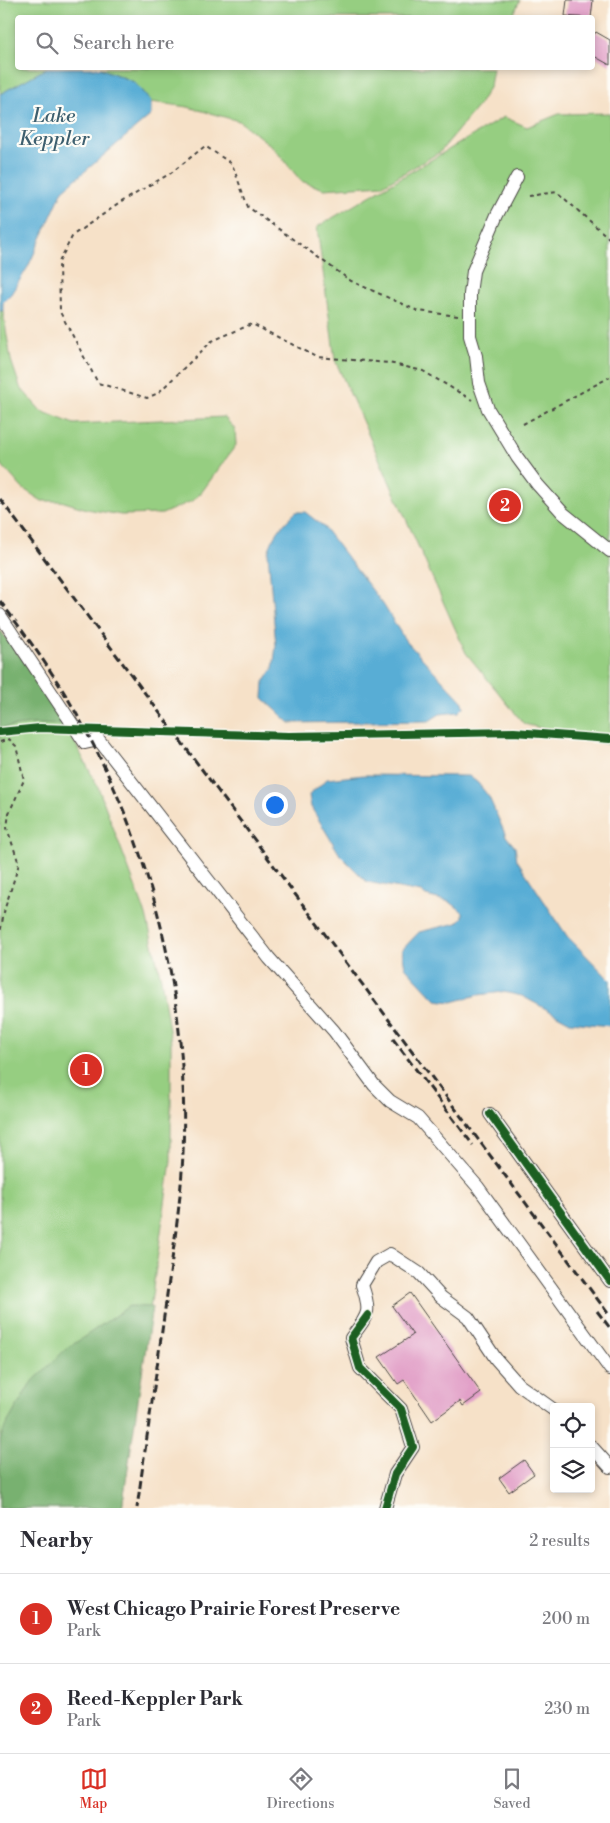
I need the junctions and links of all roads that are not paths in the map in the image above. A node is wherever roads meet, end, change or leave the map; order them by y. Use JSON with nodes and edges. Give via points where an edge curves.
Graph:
{"nodes":[{"id":1,"x":517,"y":177,"type":"dead end"},
{"id":2,"x":610,"y":551,"type":"edge"},
{"id":3,"x":0,"y":615,"type":"edge"},
{"id":4,"x":490,"y":1114,"type":"dead end"},
{"id":5,"x":610,"y":1281,"type":"edge"},
{"id":6,"x":610,"y":1370,"type":"edge"},
{"id":7,"x":550,"y":1407,"type":"edge"},
{"id":8,"x":593,"y":1448,"type":"edge"},
{"id":9,"x":610,"y":1467,"type":"edge"},
{"id":10,"x":384,"y":1508,"type":"edge"}],
"edges":[{"from":1,"to":2,"type":"street","via":[[473,271],[470,336],[479,383],[488,409],[537,484],[563,513]]},
{"from":3,"to":6,"type":"street","via":[[85,743],[98,740],[269,958],[334,1031],[374,1084],[390,1101],[418,1118],[472,1180]]},
{"from":4,"to":5,"type":"street"},
{"from":7,"to":10,"type":"street","via":[[519,1385],[496,1359],[468,1317],[441,1297],[419,1272],[390,1254],[376,1262],[362,1284],[369,1305],[368,1315],[351,1338],[360,1368],[401,1409],[413,1447],[395,1474]]},
{"from":8,"to":9,"type":"street"}]}
